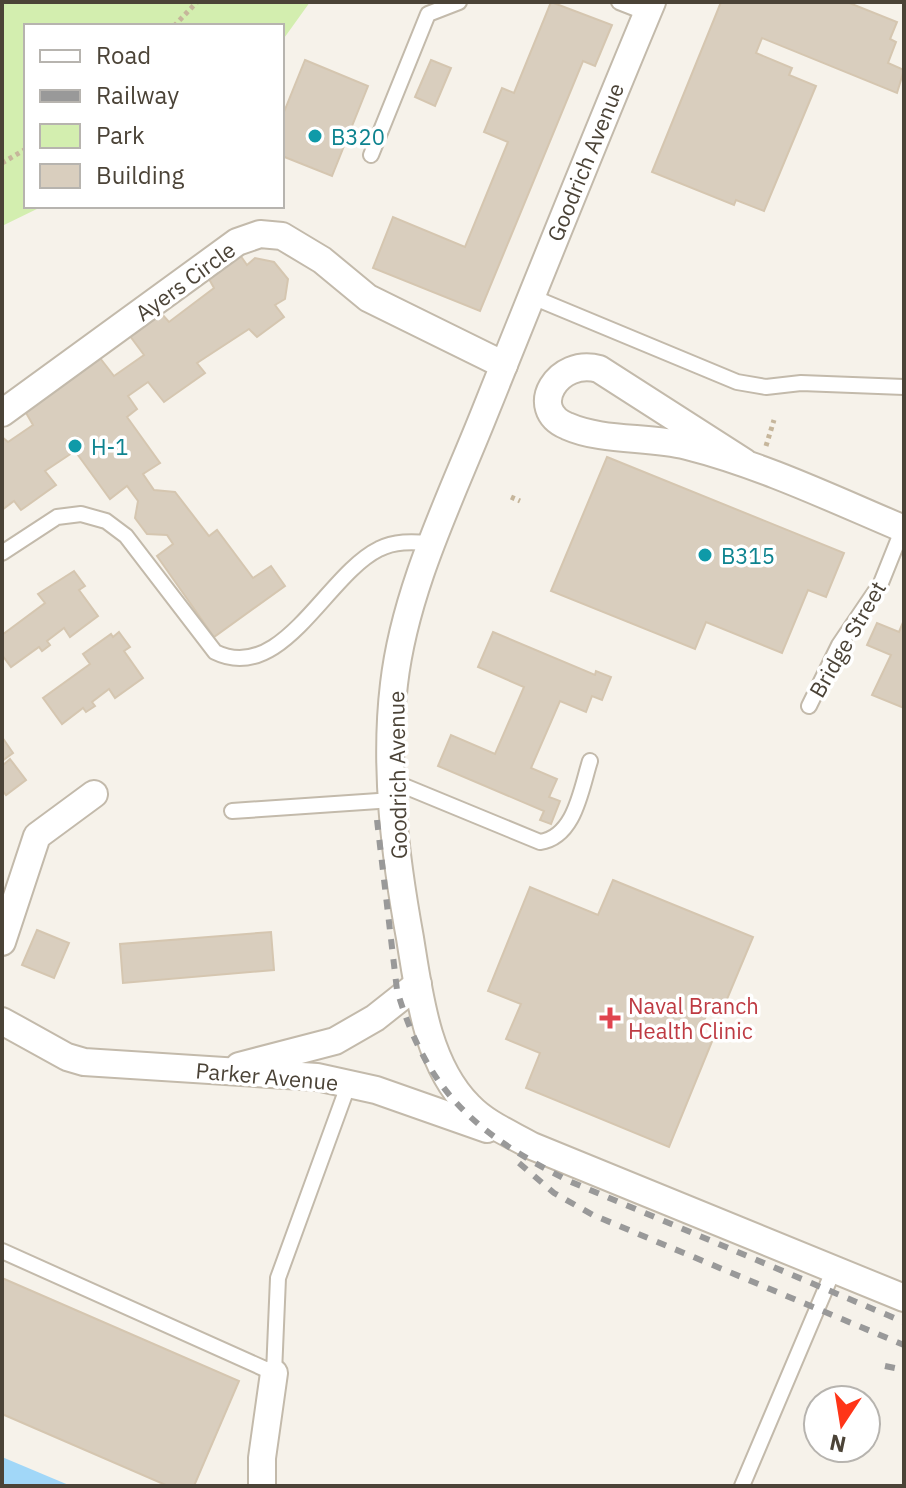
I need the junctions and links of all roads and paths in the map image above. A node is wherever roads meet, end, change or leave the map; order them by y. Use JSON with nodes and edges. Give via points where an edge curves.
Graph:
{"nodes":[{"id":1,"x":197,"y":2,"type":"edge"},
{"id":2,"x":459,"y":2,"type":"edge"},
{"id":3,"x":619,"y":2,"type":"edge"},
{"id":4,"x":649,"y":8,"type":"edge"},
{"id":5,"x":176,"y":24,"type":"edge"},
{"id":6,"x":24,"y":150,"type":"edge"},
{"id":7,"x":371,"y":155,"type":"dead end"},
{"id":8,"x":2,"y":163,"type":"edge"},
{"id":9,"x":530,"y":296,"type":"junction"},
{"id":10,"x":504,"y":365,"type":"junction"},
{"id":11,"x":904,"y":387,"type":"edge"},
{"id":12,"x":2,"y":413,"type":"edge"},
{"id":13,"x":774,"y":420,"type":"dead end"},
{"id":14,"x":754,"y":457,"type":"junction"},
{"id":15,"x":511,"y":497,"type":"dead end"},
{"id":16,"x":520,"y":501,"type":"dead end"},
{"id":17,"x":904,"y":528,"type":"edge"},
{"id":18,"x":434,"y":543,"type":"junction"},
{"id":19,"x":2,"y":553,"type":"edge"},
{"id":20,"x":809,"y":706,"type":"dead end"},
{"id":21,"x":590,"y":761,"type":"dead end"},
{"id":22,"x":393,"y":790,"type":"junction"},
{"id":23,"x":94,"y":794,"type":"dead end"},
{"id":24,"x":232,"y":811,"type":"dead end"},
{"id":25,"x":2,"y":942,"type":"edge"},
{"id":26,"x":418,"y":984,"type":"junction"},
{"id":27,"x":2,"y":1021,"type":"edge"},
{"id":28,"x":221,"y":1071,"type":"junction"},
{"id":29,"x":349,"y":1083,"type":"junction"},
{"id":30,"x":532,"y":1146,"type":"junction"},
{"id":31,"x":2,"y":1251,"type":"edge"},
{"id":32,"x":834,"y":1269,"type":"junction"},
{"id":33,"x":904,"y":1298,"type":"edge"},
{"id":34,"x":274,"y":1373,"type":"junction"},
{"id":35,"x":262,"y":1486,"type":"edge"},
{"id":36,"x":742,"y":1486,"type":"edge"}],
"edges":[{"from":1,"to":5,"type":"path"},
{"from":2,"to":7,"type":"lane","via":[[428,14]]},
{"from":3,"to":4,"type":"lane"},
{"from":4,"to":9,"type":"street","name":"Goodrich Avenue"},
{"from":6,"to":8,"type":"path"},
{"from":9,"to":10,"type":"street","name":"Goodrich Avenue"},
{"from":9,"to":11,"type":"lane","via":[[737,382],[766,387]]},
{"from":10,"to":12,"type":"street","name":"Ayers Circle","via":[[368,298],[282,236],[260,234],[237,242]]},
{"from":10,"to":18,"type":"street","name":"Goodrich Avenue"},
{"from":13,"to":14,"type":"path"},
{"from":14,"to":14,"type":"street","via":[[587,365],[570,369],[553,383],[548,398],[552,414],[568,427]]},
{"from":14,"to":17,"type":"street"},
{"from":15,"to":16,"type":"path"},
{"from":17,"to":20,"type":"lane","name":"Bridge Street","via":[[881,583],[839,645]]},
{"from":18,"to":19,"type":"lane","via":[[392,544],[366,556],[280,644],[242,660],[215,652],[126,536],[106,521],[81,514],[57,517]]},
{"from":18,"to":22,"type":"street","name":"Goodrich Avenue","via":[[412,597],[399,654],[392,712]]},
{"from":21,"to":22,"type":"lane","via":[[569,823],[540,842]]},
{"from":22,"to":24,"type":"lane"},
{"from":22,"to":26,"type":"street","name":"Goodrich Avenue","via":[[402,894]]},
{"from":23,"to":25,"type":"street","via":[[37,836]]},
{"from":26,"to":28,"type":"street","via":[[335,1041]]},
{"from":26,"to":30,"type":"street","name":"Goodrich Avenue","via":[[449,1081],[480,1116]]},
{"from":27,"to":28,"type":"street","name":"Parker Avenue","via":[[84,1062]]},
{"from":28,"to":29,"type":"street","name":"Parker Avenue"},
{"from":29,"to":30,"type":"street","name":"Parker Avenue"},
{"from":29,"to":34,"type":"lane","via":[[278,1278]]},
{"from":30,"to":32,"type":"street","name":"Goodrich Avenue"},
{"from":31,"to":34,"type":"lane"},
{"from":32,"to":33,"type":"street","name":"Goodrich Avenue"},
{"from":32,"to":36,"type":"lane"},
{"from":34,"to":35,"type":"street"}]}
